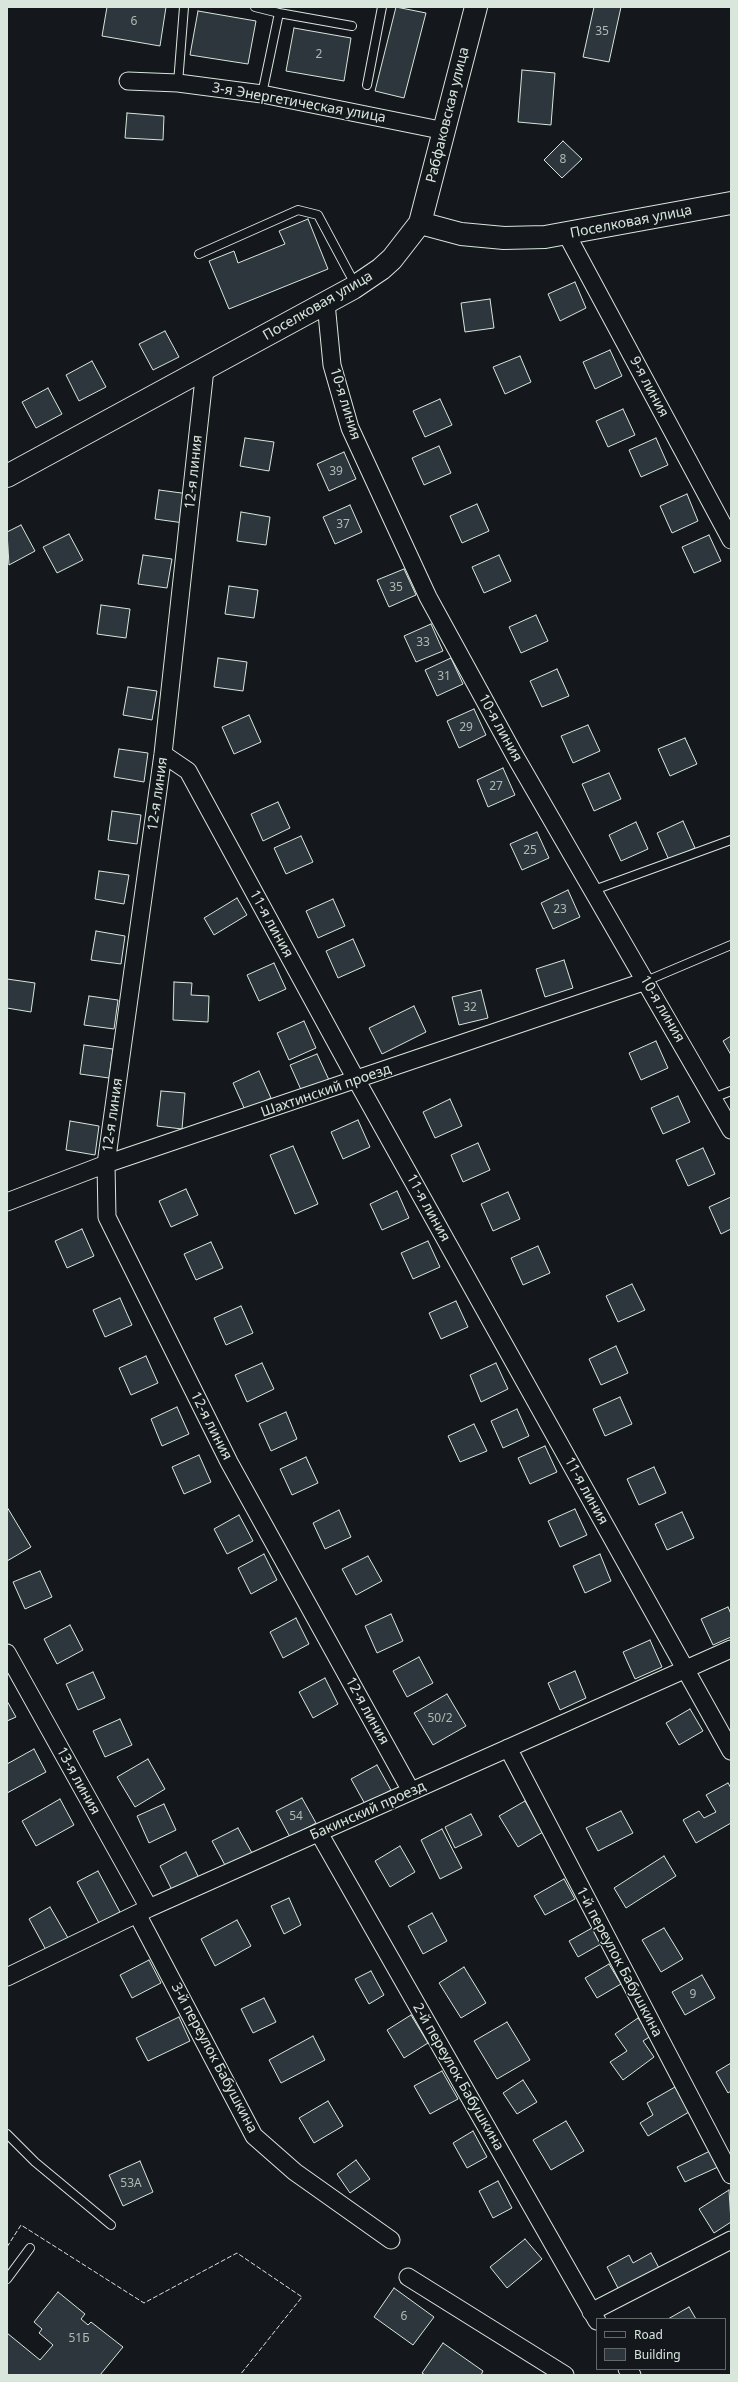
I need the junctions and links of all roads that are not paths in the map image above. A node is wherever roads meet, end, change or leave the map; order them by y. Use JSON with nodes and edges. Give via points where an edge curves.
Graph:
{"nodes":[{"id":1,"x":184,"y":7,"type":"edge"},
{"id":2,"x":255,"y":7,"type":"edge"},
{"id":3,"x":382,"y":7,"type":"edge"},
{"id":4,"x":476,"y":7,"type":"edge"},
{"id":5,"x":279,"y":12,"type":"junction"},
{"id":6,"x":352,"y":26,"type":"dead end"},
{"id":7,"x":128,"y":81,"type":"dead end"},
{"id":8,"x":178,"y":83,"type":"junction"},
{"id":9,"x":367,"y":85,"type":"dead end"},
{"id":10,"x":262,"y":94,"type":"junction"},
{"id":11,"x":444,"y":131,"type":"junction"},
{"id":12,"x":731,"y":203,"type":"edge"},
{"id":13,"x":420,"y":223,"type":"junction"},
{"id":14,"x":567,"y":235,"type":"junction"},
{"id":15,"x":199,"y":254,"type":"dead end"},
{"id":16,"x":356,"y":286,"type":"junction"},
{"id":17,"x":326,"y":304,"type":"junction"},
{"id":18,"x":205,"y":369,"type":"junction"},
{"id":19,"x":7,"y":476,"type":"edge"},
{"id":20,"x":731,"y":540,"type":"edge"},
{"id":21,"x":163,"y":754,"type":"junction"},
{"id":22,"x":731,"y":840,"type":"edge"},
{"id":23,"x":594,"y":890,"type":"junction"},
{"id":24,"x":731,"y":945,"type":"edge"},
{"id":25,"x":646,"y":980,"type":"junction"},
{"id":26,"x":357,"y":1081,"type":"junction"},
{"id":27,"x":731,"y":1090,"type":"edge"},
{"id":28,"x":714,"y":1098,"type":"junction"},
{"id":29,"x":731,"y":1130,"type":"edge"},
{"id":30,"x":106,"y":1164,"type":"junction"},
{"id":31,"x":7,"y":1202,"type":"edge"},
{"id":32,"x":731,"y":1649,"type":"edge"},
{"id":33,"x":7,"y":1653,"type":"edge"},
{"id":34,"x":686,"y":1669,"type":"junction"},
{"id":35,"x":508,"y":1748,"type":"junction"},
{"id":36,"x":731,"y":1752,"type":"edge"},
{"id":37,"x":411,"y":1791,"type":"junction"},
{"id":38,"x":319,"y":1833,"type":"junction"},
{"id":39,"x":143,"y":1911,"type":"junction"},
{"id":40,"x":7,"y":1977,"type":"edge"},
{"id":41,"x":7,"y":2134,"type":"edge"},
{"id":42,"x":731,"y":2175,"type":"edge"},
{"id":43,"x":111,"y":2225,"type":"dead end"},
{"id":44,"x":390,"y":2240,"type":"dead end"},
{"id":45,"x":731,"y":2240,"type":"edge"},
{"id":46,"x":30,"y":2248,"type":"dead end"},
{"id":47,"x":408,"y":2277,"type":"dead end"},
{"id":48,"x":7,"y":2279,"type":"edge"},
{"id":49,"x":594,"y":2316,"type":"edge"},
{"id":50,"x":565,"y":2375,"type":"edge"}],
"edges":[{"from":1,"to":8,"type":"lane"},
{"from":2,"to":5,"type":"lane"},
{"from":3,"to":9,"type":"lane"},
{"from":4,"to":11,"type":"street","name":"Рабфаковская улица"},
{"from":5,"to":6,"type":"lane"},
{"from":5,"to":10,"type":"lane"},
{"from":7,"to":8,"type":"street","name":"3-я Энергетическая улица"},
{"from":8,"to":10,"type":"street","name":"3-я Энергетическая улица"},
{"from":10,"to":11,"type":"street","name":"3-я Энергетическая улица"},
{"from":11,"to":13,"type":"street","name":"Рабфаковская улица"},
{"from":12,"to":14,"type":"street","name":"Поселковая улица"},
{"from":13,"to":14,"type":"street","name":"Поселковая улица","via":[[461,234],[504,238]]},
{"from":13,"to":16,"type":"street","name":"Поселковая улица","via":[[386,264]]},
{"from":14,"to":20,"type":"street","name":"9-я линия"},
{"from":15,"to":16,"type":"lane","via":[[298,210],[318,215]]},
{"from":16,"to":17,"type":"street","name":"Поселковая улица"},
{"from":17,"to":18,"type":"street","name":"Поселковая улица"},
{"from":17,"to":23,"type":"street","name":"10-я линия","via":[[332,365],[350,428],[428,597],[515,756]]},
{"from":18,"to":19,"type":"street","name":"Поселковая улица"},
{"from":18,"to":21,"type":"street","name":"12-я линия"},
{"from":21,"to":26,"type":"street","name":"11-я линия","via":[[188,771]]},
{"from":21,"to":30,"type":"street","name":"12-я линия"},
{"from":22,"to":23,"type":"lane"},
{"from":23,"to":25,"type":"street","name":"10-я линия"},
{"from":24,"to":25,"type":"lane"},
{"from":25,"to":26,"type":"street","name":"Шахтинский проезд"},
{"from":25,"to":28,"type":"street","name":"10-я линия"},
{"from":26,"to":30,"type":"street","name":"Шахтинский проезд"},
{"from":26,"to":34,"type":"street","name":"11-я линия"},
{"from":27,"to":28,"type":"lane"},
{"from":28,"to":29,"type":"street","name":"10-я линия"},
{"from":30,"to":31,"type":"street","name":"Шахтинский проезд"},
{"from":30,"to":37,"type":"street","name":"12-я линия","via":[[107,1217],[229,1462]]},
{"from":32,"to":34,"type":"street","name":"Бакинский проезд"},
{"from":33,"to":39,"type":"street","name":"13-я линия"},
{"from":34,"to":35,"type":"street","name":"Бакинский проезд"},
{"from":34,"to":36,"type":"street","name":"11-я линия"},
{"from":35,"to":37,"type":"street","name":"Бакинский проезд"},
{"from":35,"to":42,"type":"street","name":"1-й переулок Бабушкина"},
{"from":37,"to":38,"type":"street","name":"Бакинский проезд"},
{"from":38,"to":39,"type":"street","name":"Бакинский проезд"},
{"from":38,"to":49,"type":"street","name":"2-й переулок Бабушкина"},
{"from":39,"to":40,"type":"street","name":"Бакинский проезд"},
{"from":39,"to":44,"type":"street","name":"3-й переулок Бабушкина","via":[[254,2136],[295,2172]]},
{"from":41,"to":43,"type":"lane","via":[[35,2162]]},
{"from":45,"to":49,"type":"street"},
{"from":46,"to":48,"type":"lane"},
{"from":47,"to":50,"type":"street"}]}
